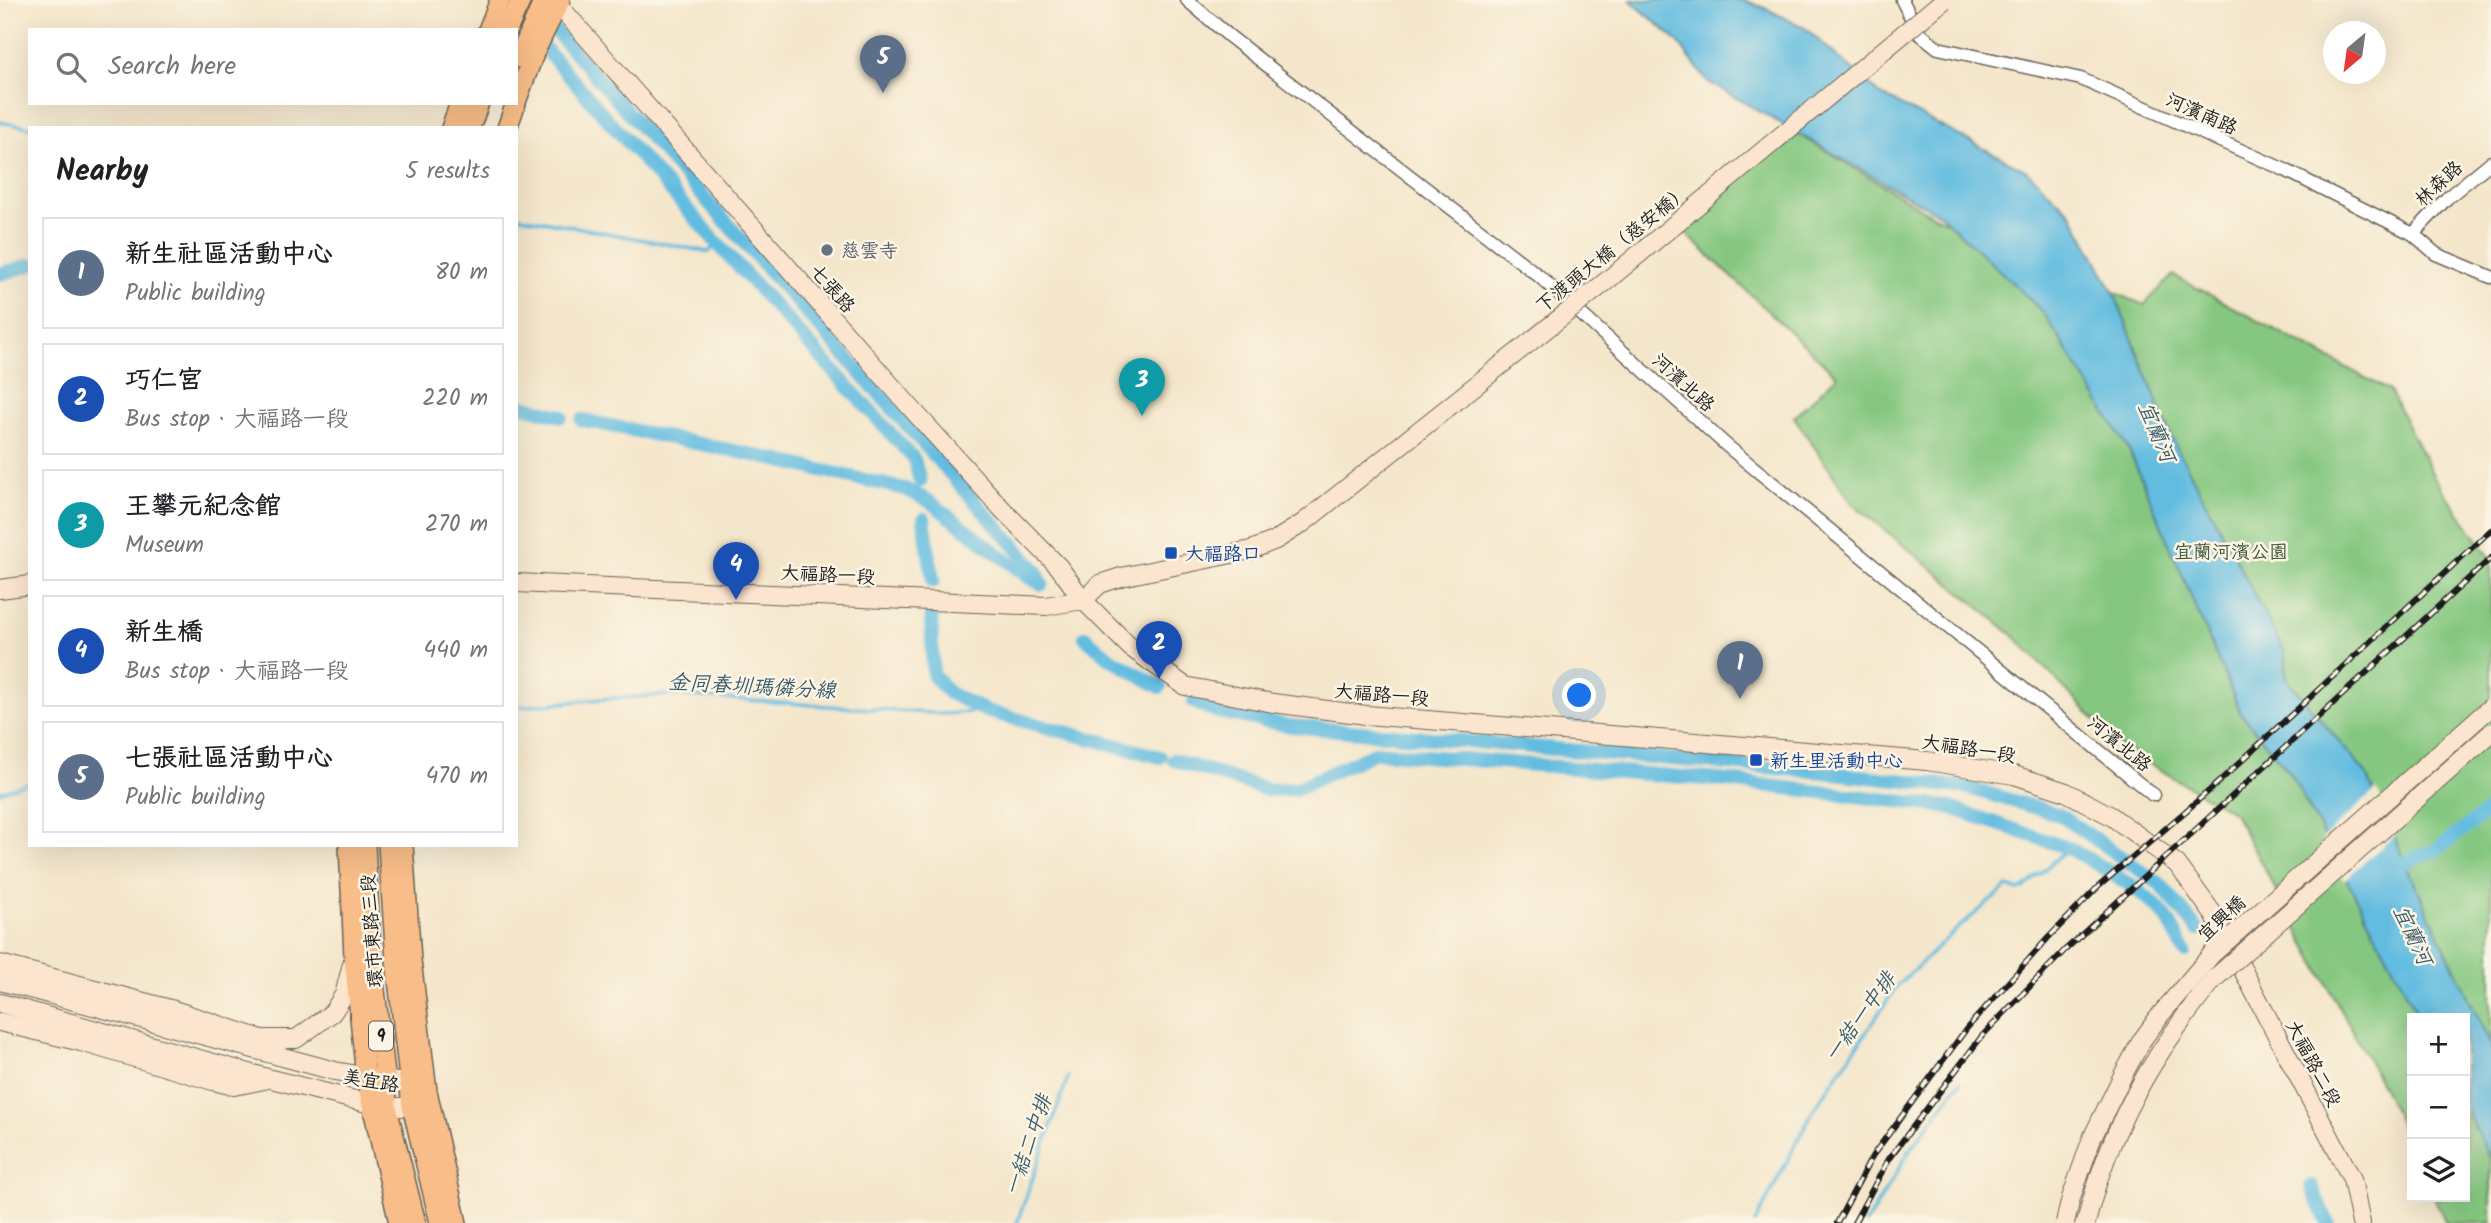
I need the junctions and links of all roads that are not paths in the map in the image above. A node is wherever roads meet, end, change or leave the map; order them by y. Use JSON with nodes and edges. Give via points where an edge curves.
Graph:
{"nodes":[{"id":1,"x":500,"y":0,"type":"edge"},
{"id":2,"x":521,"y":0,"type":"edge"},
{"id":3,"x":1187,"y":0,"type":"edge"},
{"id":4,"x":1902,"y":0,"type":"edge"},
{"id":5,"x":1944,"y":0,"type":"edge"},
{"id":6,"x":554,"y":1,"type":"edge"},
{"id":7,"x":495,"y":27,"type":"edge"},
{"id":8,"x":530,"y":48,"type":"junction"},
{"id":9,"x":518,"y":63,"type":"edge"},
{"id":10,"x":518,"y":95,"type":"edge"},
{"id":11,"x":459,"y":105,"type":"edge"},
{"id":12,"x":478,"y":105,"type":"edge"},
{"id":13,"x":502,"y":105,"type":"edge"},
{"id":14,"x":515,"y":105,"type":"edge"},
{"id":15,"x":452,"y":126,"type":"edge"},
{"id":16,"x":471,"y":126,"type":"edge"},
{"id":17,"x":495,"y":126,"type":"edge"},
{"id":18,"x":508,"y":126,"type":"edge"},
{"id":19,"x":2491,"y":162,"type":"edge"},
{"id":20,"x":2413,"y":234,"type":"junction"},
{"id":21,"x":2491,"y":277,"type":"edge"},
{"id":22,"x":518,"y":583,"type":"edge"},
{"id":23,"x":28,"y":585,"type":"edge"},
{"id":24,"x":0,"y":589,"type":"edge"},
{"id":25,"x":1083,"y":600,"type":"junction"},
{"id":26,"x":2491,"y":707,"type":"edge"},
{"id":27,"x":2491,"y":733,"type":"edge"},
{"id":28,"x":2153,"y":795,"type":"dead end"},
{"id":29,"x":360,"y":847,"type":"edge"},
{"id":30,"x":388,"y":847,"type":"edge"},
{"id":31,"x":403,"y":847,"type":"edge"},
{"id":32,"x":2220,"y":926,"type":"joint"},
{"id":33,"x":354,"y":957,"type":"junction"},
{"id":34,"x":0,"y":964,"type":"edge"},
{"id":35,"x":0,"y":981,"type":"edge"},
{"id":36,"x":0,"y":1003,"type":"edge"},
{"id":37,"x":0,"y":1022,"type":"edge"},
{"id":38,"x":296,"y":1039,"type":"junction"},
{"id":39,"x":272,"y":1054,"type":"junction"},
{"id":40,"x":366,"y":1077,"type":"junction"},
{"id":41,"x":271,"y":1079,"type":"junction"},
{"id":42,"x":386,"y":1082,"type":"junction"},
{"id":43,"x":418,"y":1088,"type":"junction"},
{"id":44,"x":379,"y":1106,"type":"junction"},
{"id":45,"x":412,"y":1107,"type":"junction"},
{"id":46,"x":399,"y":1223,"type":"edge"},
{"id":47,"x":416,"y":1223,"type":"edge"},
{"id":48,"x":439,"y":1223,"type":"edge"},
{"id":49,"x":457,"y":1223,"type":"edge"},
{"id":50,"x":2065,"y":1223,"type":"edge"},
{"id":51,"x":2086,"y":1223,"type":"edge"},
{"id":52,"x":2361,"y":1223,"type":"edge"}],
"edges":[{"from":1,"to":7,"type":"main road"},
{"from":2,"to":7,"type":"main road"},
{"from":3,"to":28,"type":"street","name":"河濱北路","via":[[1539,276],[1726,445]]},
{"from":4,"to":20,"type":"street","name":"河濱南路","via":[[1919,33],[1938,48],[2081,79],[2285,170]]},
{"from":5,"to":25,"type":"main road","name":"下渡頭大橋（慈安橋）","bridge":true,"via":[[1609,279],[1303,523],[1251,550],[1100,584]]},
{"from":6,"to":8,"type":"main road"},
{"from":6,"to":25,"type":"main road","name":"七張路","via":[[911,408],[1059,567]]},
{"from":8,"to":9,"type":"main road"},
{"from":8,"to":10,"type":"main road"},
{"from":11,"to":15,"type":"main road"},
{"from":12,"to":16,"type":"main road"},
{"from":13,"to":17,"type":"main road"},
{"from":14,"to":18,"type":"main road"},
{"from":19,"to":20,"type":"street","name":"林森路"},
{"from":20,"to":21,"type":"street","name":"河濱南路","via":[[2436,254]]},
{"from":22,"to":25,"type":"main road","name":"大福路一段","via":[[1046,606]]},
{"from":23,"to":24,"type":"main road"},
{"from":25,"to":32,"type":"main road","name":"大福路一段","via":[[1130,647],[1185,686],[1226,695],[1366,715],[1927,761],[2014,775],[2066,792],[2150,843],[2177,864]]},
{"from":26,"to":50,"type":"main road","name":"宜興橋","bridge":true,"via":[[2212,954],[2161,1014],[2142,1040],[2092,1138]]},
{"from":27,"to":51,"type":"main road","name":"宜興橋","bridge":true,"via":[[2214,979],[2177,1024],[2132,1100],[2112,1142]]},
{"from":29,"to":33,"type":"main road","name":"環市東路三段","number":"9"},
{"from":29,"to":42,"type":"main road","name":"環市東路三段","number":"9"},
{"from":30,"to":43,"type":"main road","name":"環市東路三段","number":"9","via":[[396,961]]},
{"from":31,"to":43,"type":"main road","name":"環市東路三段","number":"9"},
{"from":32,"to":52,"type":"main road","name":"大福路二段","via":[[2351,1179]]},
{"from":33,"to":38,"type":"main road","via":[[344,995],[332,1013]]},
{"from":33,"to":40,"type":"main road","name":"環市東路三段","number":"9"},
{"from":34,"to":38,"type":"main road","via":[[174,1010],[262,1039]]},
{"from":35,"to":39,"type":"main road","name":"美宜路"},
{"from":36,"to":41,"type":"main road","name":"美宜路"},
{"from":37,"to":41,"type":"main road","name":"美宜路","via":[[234,1086]]},
{"from":38,"to":39,"type":"main road"},
{"from":39,"to":40,"type":"main road","name":"美宜路"},
{"from":40,"to":42,"type":"main road","name":"美宜路"},
{"from":40,"to":44,"type":"main road","name":"環市東路三段","number":"9"},
{"from":41,"to":44,"type":"main road","name":"美宜路"},
{"from":42,"to":43,"type":"main road","name":"美宜路"},
{"from":42,"to":44,"type":"main road","name":"環市東路三段","number":"9"},
{"from":43,"to":45,"type":"main road","name":"環市東路三段","number":"9"},
{"from":43,"to":49,"type":"main road","name":"環市東路三段","number":"9"},
{"from":44,"to":45,"type":"main road","name":"美宜路"},
{"from":44,"to":46,"type":"main road","name":"環市東路三段","number":"9"},
{"from":44,"to":47,"type":"main road","name":"環市東路三段","number":"9"},
{"from":45,"to":48,"type":"main road","name":"環市東路三段","number":"9"}]}
